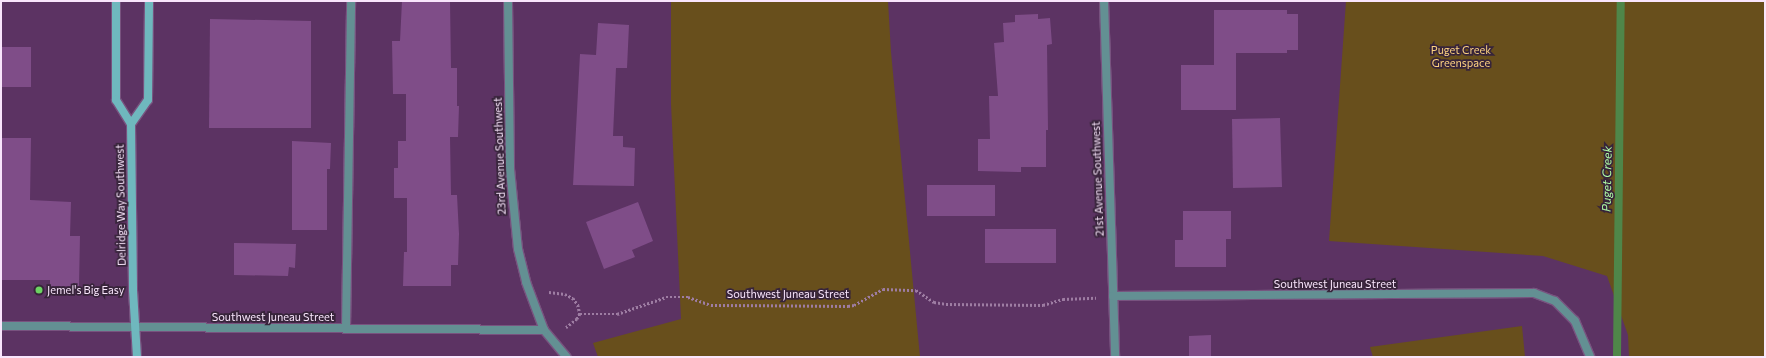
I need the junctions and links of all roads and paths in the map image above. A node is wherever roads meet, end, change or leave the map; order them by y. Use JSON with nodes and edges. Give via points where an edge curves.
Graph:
{"nodes":[{"id":1,"x":116,"y":1,"type":"edge"},
{"id":2,"x":149,"y":1,"type":"edge"},
{"id":3,"x":351,"y":1,"type":"edge"},
{"id":4,"x":508,"y":1,"type":"edge"},
{"id":5,"x":1104,"y":1,"type":"edge"},
{"id":6,"x":131,"y":124,"type":"junction"},
{"id":7,"x":546,"y":293,"type":"dead end"},
{"id":8,"x":1113,"y":296,"type":"junction"},
{"id":9,"x":1089,"y":299,"type":"dead end"},
{"id":10,"x":580,"y":314,"type":"junction"},
{"id":11,"x":1,"y":326,"type":"edge"},
{"id":12,"x":135,"y":328,"type":"junction"},
{"id":13,"x":346,"y":328,"type":"junction"},
{"id":14,"x":566,"y":328,"type":"dead end"},
{"id":15,"x":544,"y":330,"type":"junction"},
{"id":16,"x":137,"y":357,"type":"edge"},
{"id":17,"x":567,"y":357,"type":"edge"},
{"id":18,"x":1115,"y":357,"type":"edge"},
{"id":19,"x":1590,"y":357,"type":"edge"}],
"edges":[{"from":1,"to":6,"type":"main road","via":[[116,100]]},
{"from":2,"to":6,"type":"main road","via":[[148,100]]},
{"from":3,"to":13,"type":"street"},
{"from":4,"to":15,"type":"street","name":"23rd Avenue Southwest","via":[[510,169],[514,217],[526,282]]},
{"from":5,"to":8,"type":"street","name":"21st Avenue Southwest"},
{"from":6,"to":12,"type":"main road","name":"Delridge Way Southwest"},
{"from":7,"to":10,"type":"path","via":[[565,294],[573,298]]},
{"from":8,"to":18,"type":"street","name":"21st Avenue Southwest"},
{"from":8,"to":19,"type":"street","name":"Southwest Juneau Street","via":[[1534,293],[1555,301],[1575,321]]},
{"from":9,"to":10,"type":"path","name":"Southwest Juneau Street","via":[[1063,299],[1043,305],[946,304],[934,302],[916,290],[883,289],[848,306],[711,305],[688,297],[666,297],[617,314]]},
{"from":10,"to":14,"type":"path","via":[[578,319]]},
{"from":11,"to":12,"type":"street","name":"Southwest Juneau Street"},
{"from":12,"to":13,"type":"street","name":"Southwest Juneau Street"},
{"from":12,"to":16,"type":"main road","name":"Delridge Way Southwest"},
{"from":13,"to":15,"type":"street","name":"Southwest Juneau Street"},
{"from":15,"to":17,"type":"street","name":"23rd Avenue Southwest"}]}
